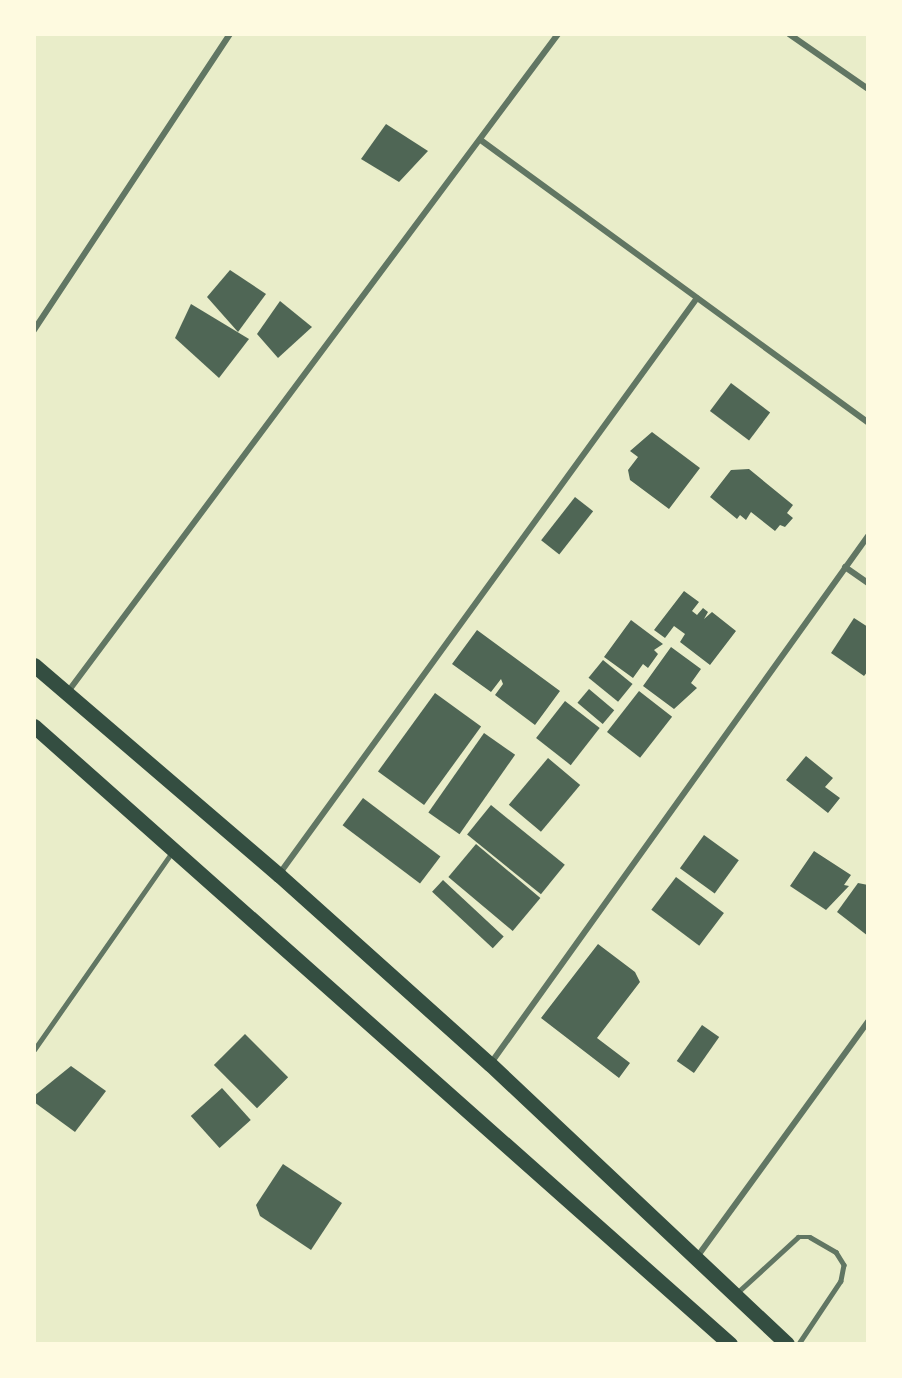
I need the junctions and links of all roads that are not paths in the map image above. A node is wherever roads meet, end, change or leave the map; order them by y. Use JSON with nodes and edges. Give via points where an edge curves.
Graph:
{"nodes":[{"id":1,"x":230,"y":34,"type":"edge"},
{"id":2,"x":558,"y":34,"type":"edge"},
{"id":3,"x":789,"y":34,"type":"edge"},
{"id":4,"x":867,"y":89,"type":"edge"},
{"id":5,"x":482,"y":141,"type":"junction"},
{"id":6,"x":697,"y":298,"type":"junction"},
{"id":7,"x":34,"y":330,"type":"edge"},
{"id":8,"x":867,"y":422,"type":"edge"},
{"id":9,"x":867,"y":536,"type":"edge"},
{"id":10,"x":845,"y":567,"type":"junction"},
{"id":11,"x":867,"y":583,"type":"edge"},
{"id":12,"x":34,"y":665,"type":"edge"},
{"id":13,"x":67,"y":693,"type":"junction"},
{"id":14,"x":34,"y":726,"type":"edge"},
{"id":15,"x":173,"y":850,"type":"junction"},
{"id":16,"x":279,"y":875,"type":"junction"},
{"id":17,"x":867,"y":1022,"type":"edge"},
{"id":18,"x":34,"y":1050,"type":"edge"},
{"id":19,"x":490,"y":1064,"type":"junction"},
{"id":20,"x":695,"y":1259,"type":"junction"},
{"id":21,"x":735,"y":1296,"type":"junction"},
{"id":22,"x":730,"y":1344,"type":"edge"},
{"id":23,"x":788,"y":1344,"type":"edge"},
{"id":24,"x":798,"y":1344,"type":"edge"}],
"edges":[{"from":1,"to":7,"type":"street"},
{"from":2,"to":5,"type":"street"},
{"from":3,"to":4,"type":"street"},
{"from":5,"to":6,"type":"street"},
{"from":5,"to":13,"type":"street"},
{"from":6,"to":8,"type":"street"},
{"from":6,"to":16,"type":"street"},
{"from":9,"to":10,"type":"street"},
{"from":10,"to":11,"type":"street"},
{"from":10,"to":19,"type":"street"},
{"from":12,"to":13,"type":"main road"},
{"from":13,"to":16,"type":"main road"},
{"from":14,"to":15,"type":"main road"},
{"from":15,"to":18,"type":"lane"},
{"from":15,"to":22,"type":"main road"},
{"from":16,"to":19,"type":"main road"},
{"from":17,"to":20,"type":"street"},
{"from":19,"to":20,"type":"main road"},
{"from":20,"to":21,"type":"main road"},
{"from":21,"to":23,"type":"main road"},
{"from":21,"to":24,"type":"lane","via":[[798,1237],[810,1237],[836,1252],[844,1265],[841,1281]]}]}
